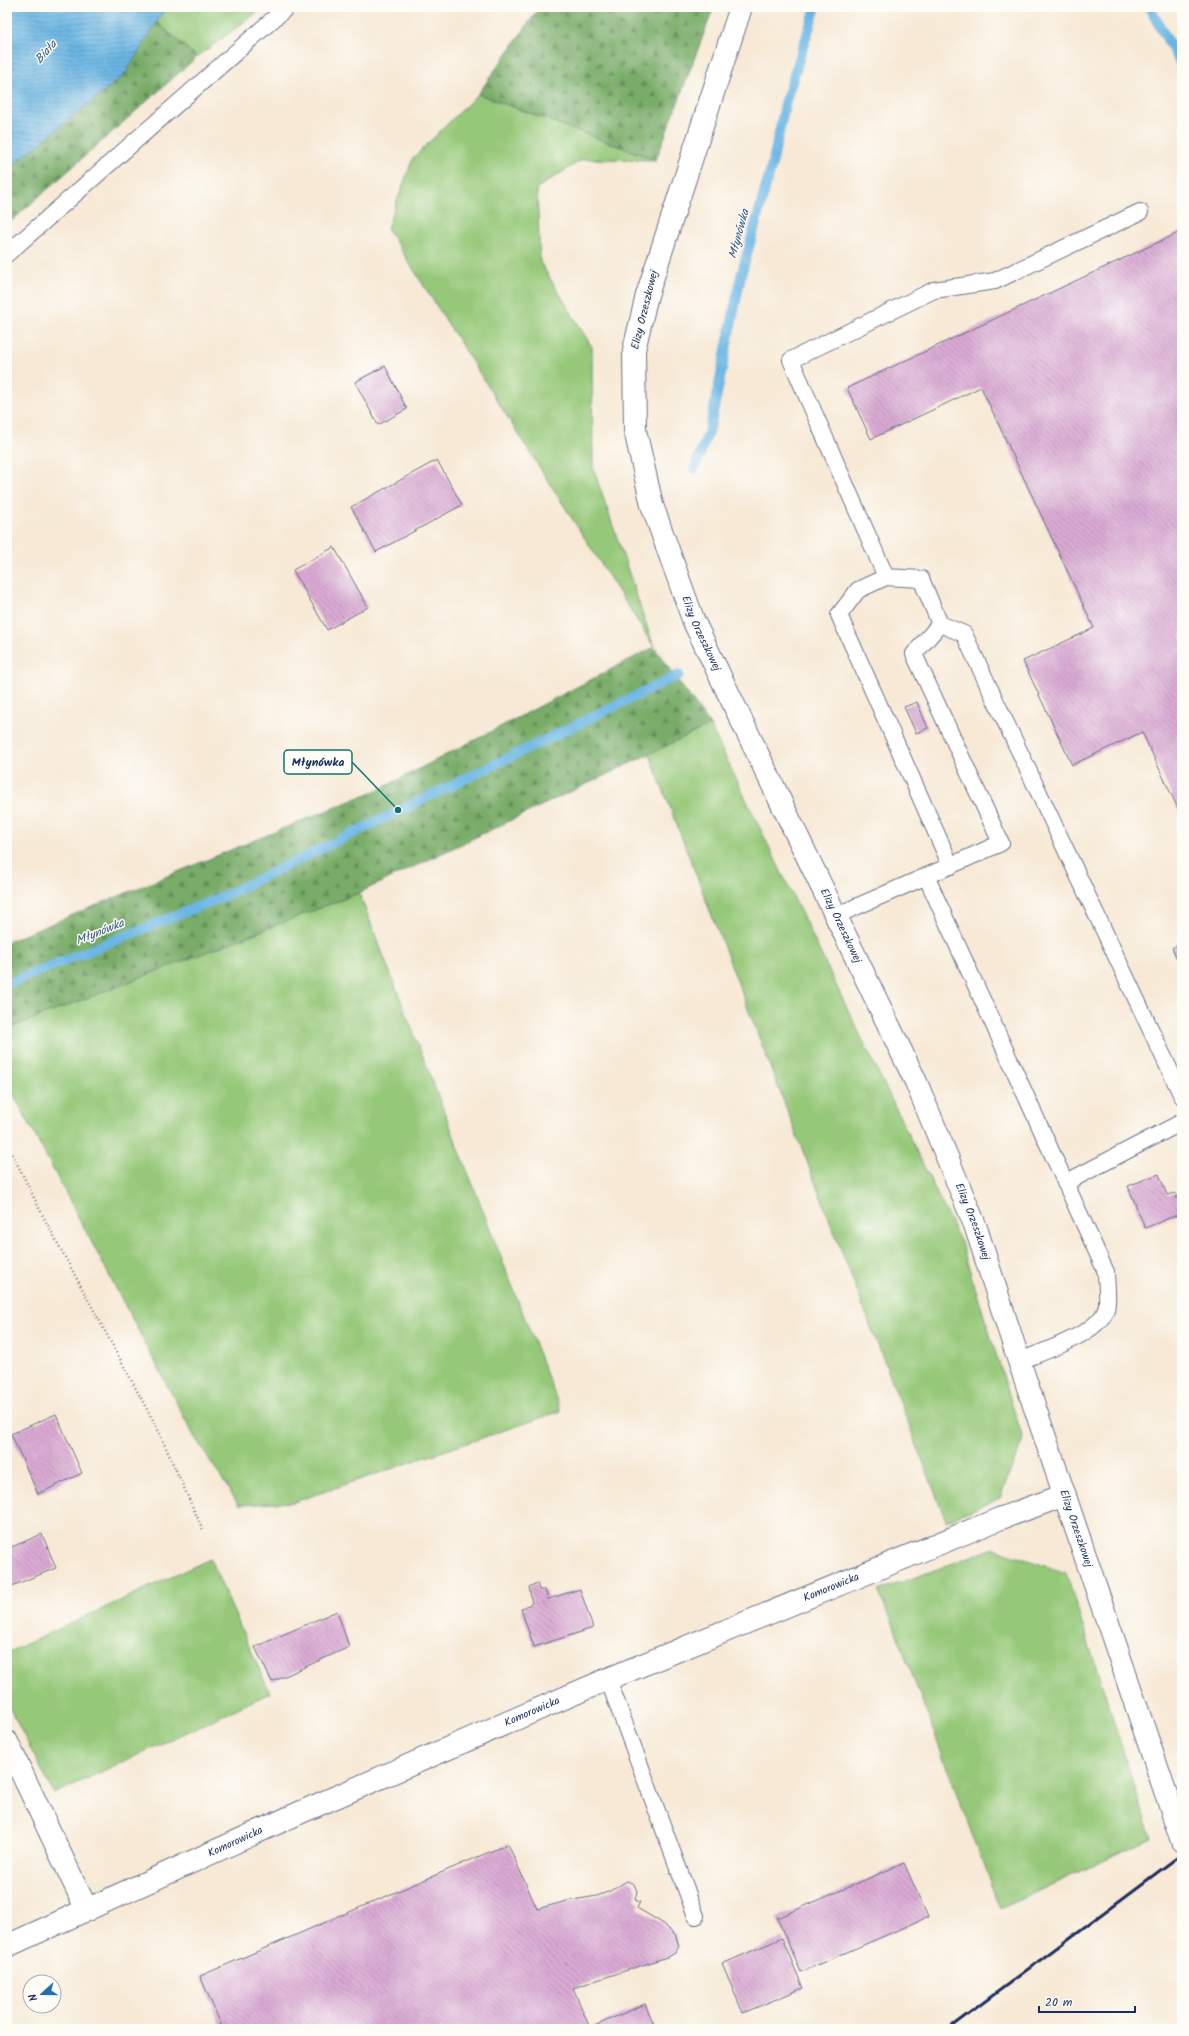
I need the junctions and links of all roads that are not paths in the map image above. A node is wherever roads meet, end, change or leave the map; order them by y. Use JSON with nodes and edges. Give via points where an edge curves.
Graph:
{"nodes":[{"id":1,"x":287,"y":7,"type":"edge"},
{"id":2,"x":742,"y":7,"type":"edge"},
{"id":3,"x":1140,"y":212,"type":"dead end"},
{"id":4,"x":7,"y":254,"type":"edge"},
{"id":5,"x":886,"y":577,"type":"junction"},
{"id":6,"x":940,"y":624,"type":"junction"},
{"id":7,"x":951,"y":866,"type":"junction"},
{"id":8,"x":926,"y":876,"type":"junction"},
{"id":9,"x":835,"y":916,"type":"junction"},
{"id":10,"x":1182,"y":1096,"type":"edge"},
{"id":11,"x":1182,"y":1122,"type":"edge"},
{"id":12,"x":1065,"y":1183,"type":"junction"},
{"id":13,"x":1019,"y":1361,"type":"junction"},
{"id":14,"x":1065,"y":1495,"type":"junction"},
{"id":15,"x":608,"y":1679,"type":"junction"},
{"id":16,"x":7,"y":1742,"type":"edge"},
{"id":17,"x":1182,"y":1841,"type":"edge"},
{"id":18,"x":87,"y":1910,"type":"junction"},
{"id":19,"x":696,"y":1916,"type":"dead end"},
{"id":20,"x":7,"y":1946,"type":"edge"}],
"edges":[{"from":1,"to":4,"type":"lane"},
{"from":2,"to":9,"type":"street","name":"Elizy Orzeszkowej","via":[[647,295],[634,350],[635,430],[652,505],[694,622]]},
{"from":3,"to":5,"type":"lane","via":[[995,281],[934,290],[791,360]]},
{"from":5,"to":6,"type":"lane","via":[[921,579]]},
{"from":5,"to":7,"type":"lane","via":[[858,590],[839,616]]},
{"from":6,"to":7,"type":"lane","via":[[914,654],[1001,843]]},
{"from":6,"to":10,"type":"lane","via":[[964,634]]},
{"from":7,"to":8,"type":"lane"},
{"from":8,"to":9,"type":"lane"},
{"from":8,"to":12,"type":"lane"},
{"from":9,"to":13,"type":"street","name":"Elizy Orzeszkowej","via":[[919,1089],[975,1225]]},
{"from":11,"to":12,"type":"lane"},
{"from":12,"to":13,"type":"lane","via":[[1106,1272],[1106,1310],[1094,1327],[1059,1346]]},
{"from":13,"to":14,"type":"street","name":"Elizy Orzeszkowej"},
{"from":14,"to":15,"type":"street","name":"Komorowicka","via":[[999,1519]]},
{"from":14,"to":17,"type":"street","name":"Elizy Orzeszkowej"},
{"from":15,"to":18,"type":"street","name":"Komorowicka","via":[[299,1813]]},
{"from":15,"to":19,"type":"lane"},
{"from":16,"to":18,"type":"street"},
{"from":18,"to":20,"type":"street","name":"Komorowicka"}]}
